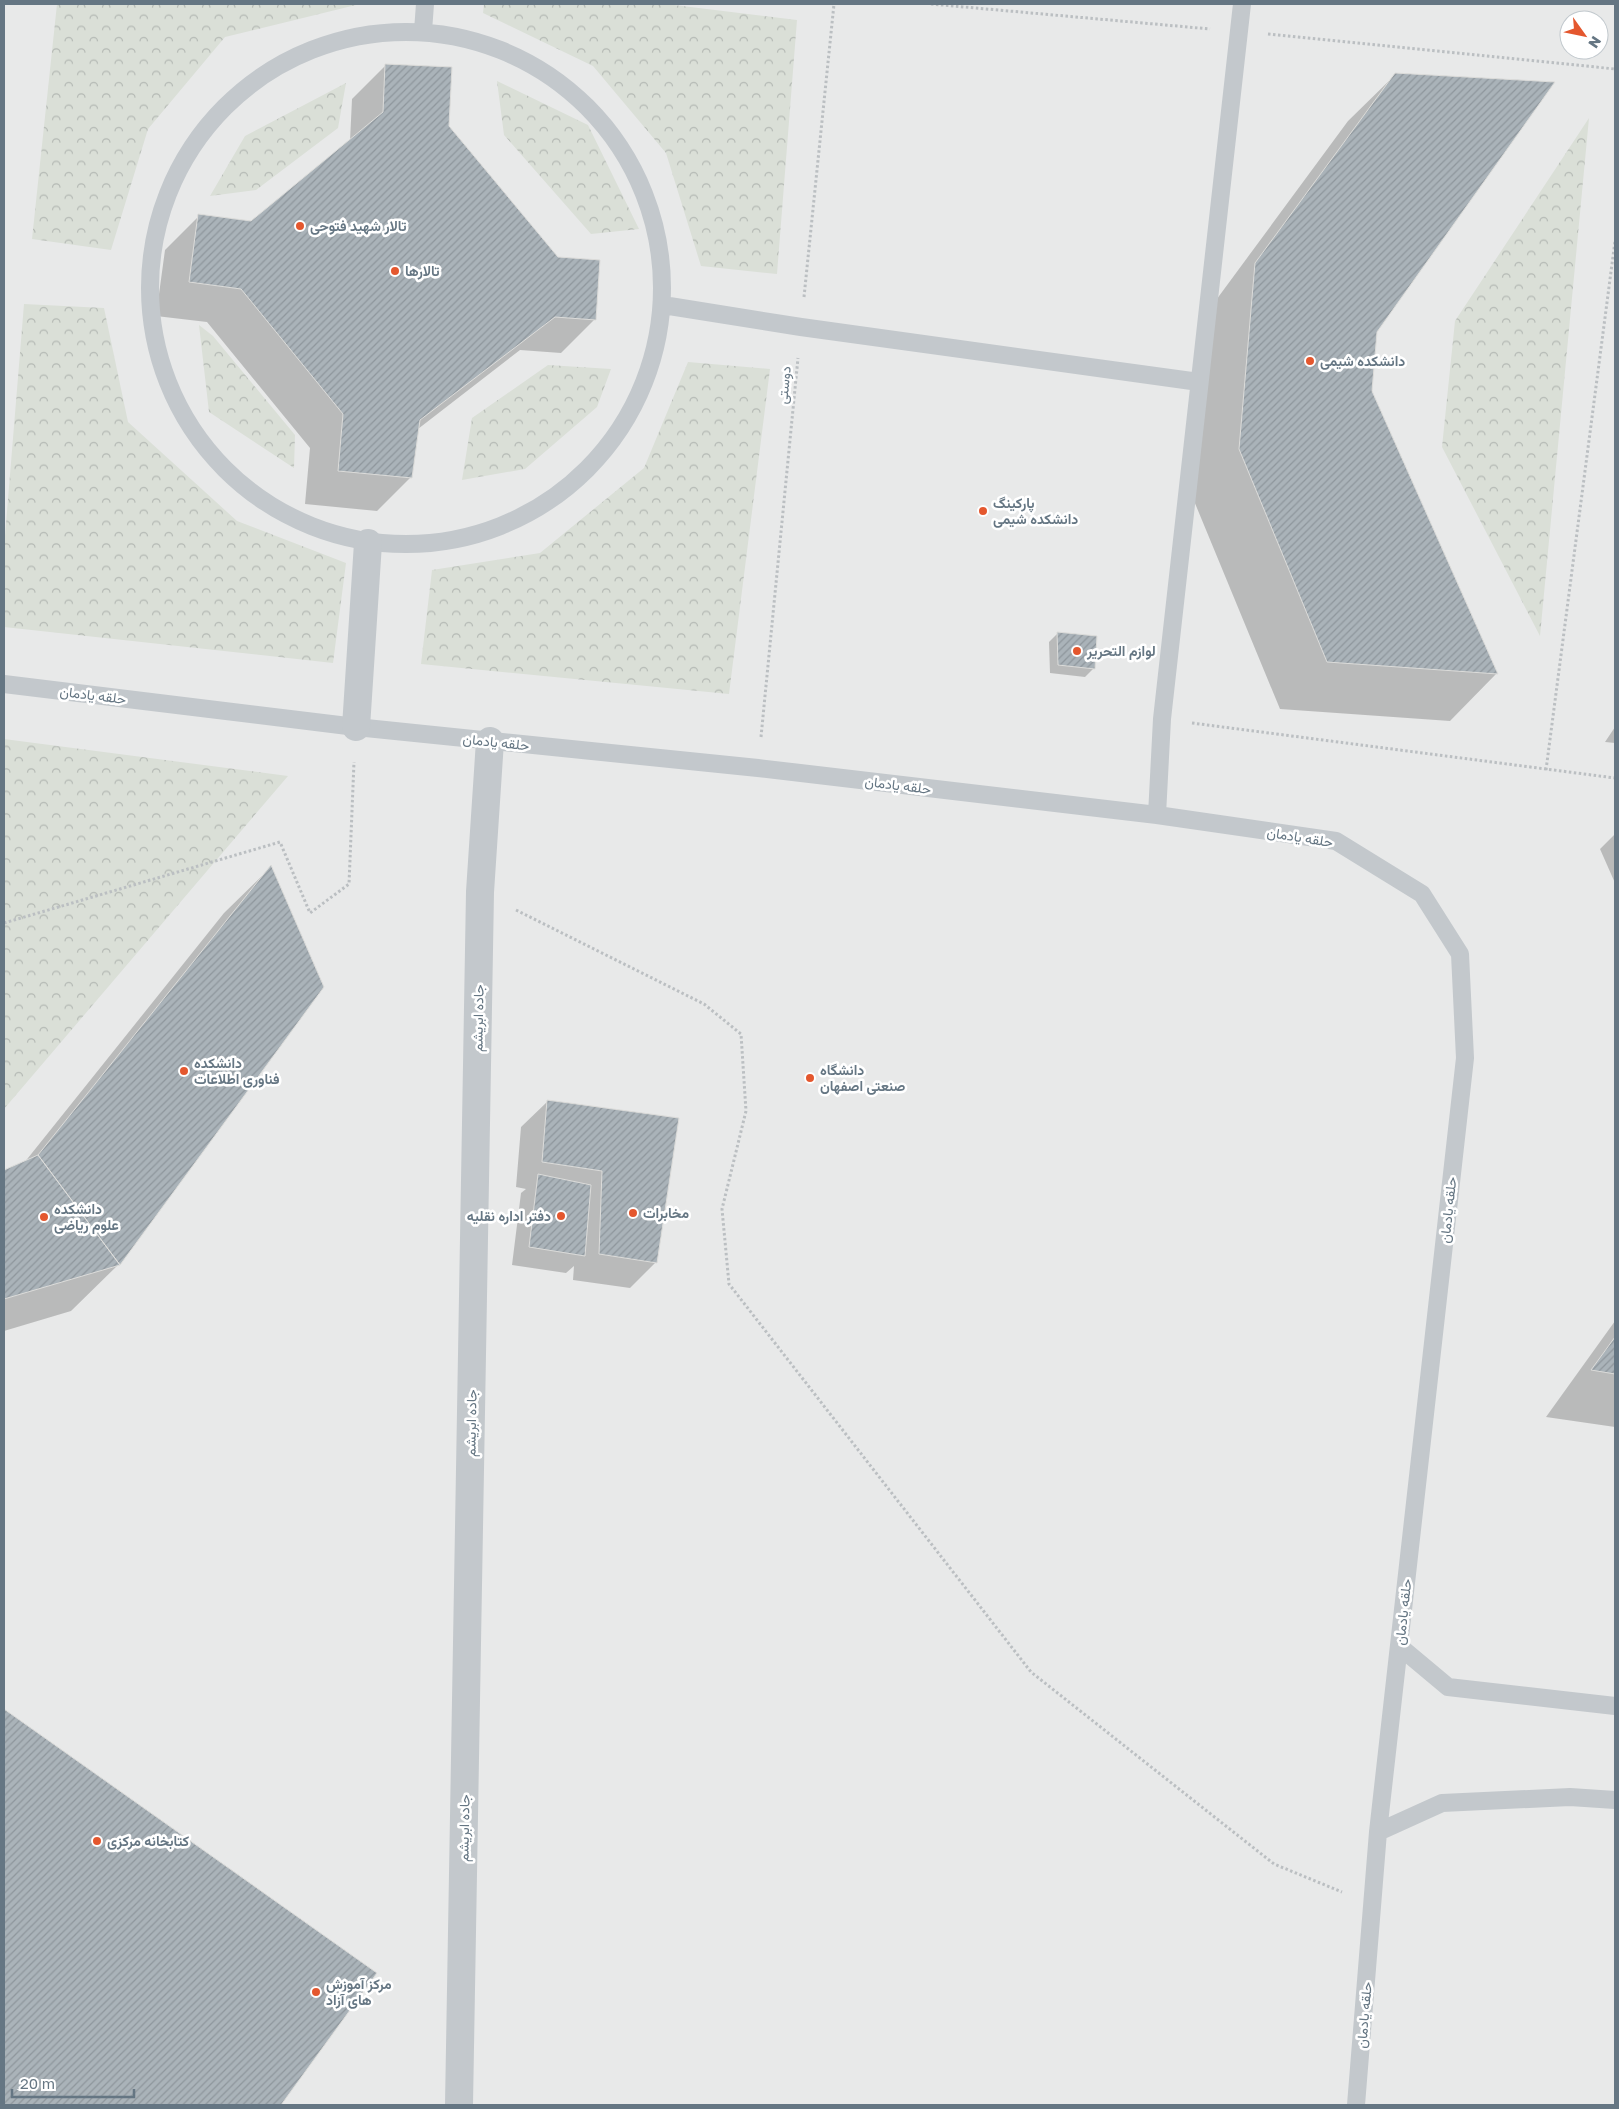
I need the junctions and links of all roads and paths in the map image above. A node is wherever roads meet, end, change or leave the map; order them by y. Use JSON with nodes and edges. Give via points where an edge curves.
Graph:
{"nodes":[{"id":1,"x":425,"y":4,"type":"edge"},
{"id":2,"x":834,"y":4,"type":"edge"},
{"id":3,"x":932,"y":4,"type":"edge"},
{"id":4,"x":1242,"y":4,"type":"edge"},
{"id":5,"x":424,"y":31,"type":"junction"},
{"id":6,"x":1239,"y":31,"type":"junction"},
{"id":7,"x":1615,"y":69,"type":"edge"},
{"id":8,"x":1615,"y":241,"type":"edge"},
{"id":9,"x":663,"y":305,"type":"junction"},
{"id":10,"x":801,"y":327,"type":"junction"},
{"id":11,"x":1199,"y":382,"type":"junction"},
{"id":12,"x":368,"y":542,"type":"junction"},
{"id":13,"x":4,"y":684,"type":"edge"},
{"id":14,"x":1162,"y":719,"type":"junction"},
{"id":15,"x":356,"y":727,"type":"junction"},
{"id":16,"x":490,"y":741,"type":"junction"},
{"id":17,"x":758,"y":768,"type":"junction"},
{"id":18,"x":1546,"y":770,"type":"junction"},
{"id":19,"x":1615,"y":778,"type":"edge"},
{"id":20,"x":1157,"y":815,"type":"junction"},
{"id":21,"x":480,"y":892,"type":"junction"},
{"id":22,"x":4,"y":923,"type":"edge"},
{"id":23,"x":1399,"y":1646,"type":"junction"},
{"id":24,"x":1615,"y":1706,"type":"edge"},
{"id":25,"x":1615,"y":1800,"type":"edge"},
{"id":26,"x":1378,"y":1832,"type":"junction"},
{"id":27,"x":1373,"y":1904,"type":"junction"},
{"id":28,"x":459,"y":2105,"type":"edge"},
{"id":29,"x":1356,"y":2105,"type":"edge"}],
"edges":[{"from":1,"to":5,"type":"lane"},
{"from":2,"to":10,"type":"path","name":"دوستی"},
{"from":3,"to":6,"type":"path"},
{"from":4,"to":6,"type":"lane"},
{"from":5,"to":9,"type":"lane","via":[[502,48],[572,89],[625,150],[656,224]]},
{"from":5,"to":12,"type":"lane","via":[[358,35],[296,56],[241,91],[197,140],[166,198],[151,261],[152,327],[170,389],[204,446],[249,492],[306,525]]},
{"from":6,"to":7,"type":"path"},
{"from":6,"to":11,"type":"lane"},
{"from":8,"to":18,"type":"path"},
{"from":9,"to":10,"type":"lane"},
{"from":9,"to":12,"type":"lane","via":[[644,388],[598,459],[532,512],[453,541]]},
{"from":10,"to":11,"type":"lane"},
{"from":10,"to":17,"type":"path","name":"دوستی"},
{"from":11,"to":14,"type":"lane"},
{"from":12,"to":15,"type":"street"},
{"from":13,"to":15,"type":"lane","name":"حلقه یادمان"},
{"from":14,"to":18,"type":"path"},
{"from":14,"to":20,"type":"lane"},
{"from":15,"to":16,"type":"lane","name":"حلقه یادمان"},
{"from":15,"to":22,"type":"path","via":[[349,884],[310,913],[280,842]]},
{"from":16,"to":17,"type":"lane","name":"حلقه یادمان"},
{"from":16,"to":21,"type":"street","name":"جاده ابریشم"},
{"from":17,"to":20,"type":"lane","name":"حلقه یادمان"},
{"from":18,"to":19,"type":"path"},
{"from":20,"to":23,"type":"lane","name":"حلقه یادمان","via":[[1336,841],[1422,894],[1460,954],[1465,1058]]},
{"from":21,"to":27,"type":"path","via":[[704,1004],[741,1034],[746,1111],[722,1209],[729,1284],[1031,1672],[1274,1864]]},
{"from":21,"to":28,"type":"street","name":"جاده ابریشم"},
{"from":23,"to":24,"type":"lane","via":[[1448,1686]]},
{"from":23,"to":26,"type":"lane","name":"حلقه یادمان"},
{"from":25,"to":26,"type":"lane","via":[[1570,1797],[1442,1803]]},
{"from":26,"to":27,"type":"lane","name":"حلقه یادمان"},
{"from":27,"to":29,"type":"lane","name":"حلقه یادمان"}]}
